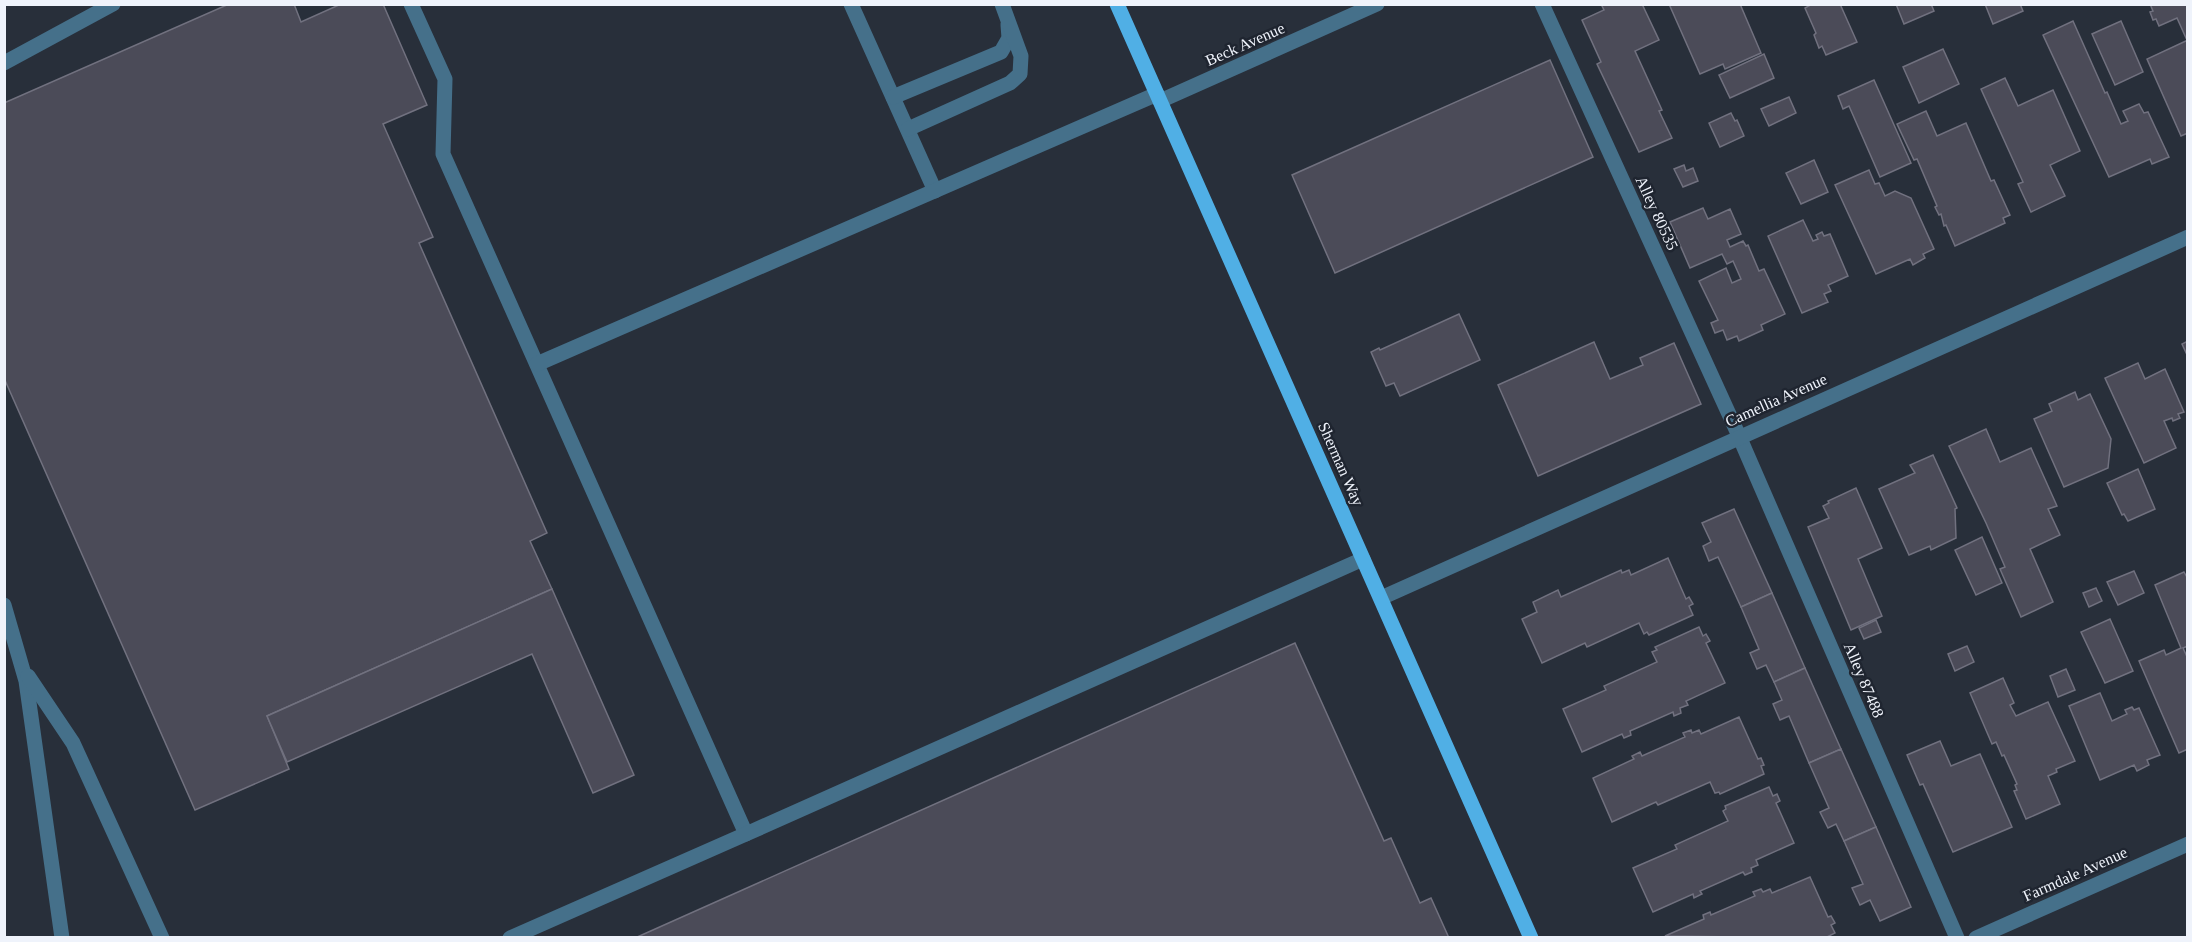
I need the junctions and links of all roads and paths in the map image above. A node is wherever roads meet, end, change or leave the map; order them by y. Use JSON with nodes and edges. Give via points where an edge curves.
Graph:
{"nodes":[{"id":1,"x":113,"y":4,"type":"edge"},
{"id":2,"x":411,"y":4,"type":"edge"},
{"id":3,"x":851,"y":4,"type":"edge"},
{"id":4,"x":1117,"y":4,"type":"edge"},
{"id":5,"x":1377,"y":4,"type":"edge"},
{"id":6,"x":1542,"y":4,"type":"edge"},
{"id":7,"x":1005,"y":10,"type":"edge"},
{"id":8,"x":4,"y":63,"type":"edge"},
{"id":9,"x":893,"y":97,"type":"junction"},
{"id":10,"x":1159,"y":98,"type":"junction"},
{"id":11,"x":908,"y":129,"type":"junction"},
{"id":12,"x":935,"y":191,"type":"junction"},
{"id":13,"x":2187,"y":237,"type":"edge"},
{"id":14,"x":537,"y":364,"type":"junction"},
{"id":15,"x":1739,"y":436,"type":"junction"},
{"id":16,"x":1363,"y":559,"type":"junction"},
{"id":17,"x":1381,"y":598,"type":"junction"},
{"id":18,"x":4,"y":605,"type":"edge"},
{"id":19,"x":21,"y":666,"type":"junction"},
{"id":20,"x":746,"y":834,"type":"junction"},
{"id":21,"x":2187,"y":843,"type":"edge"},
{"id":22,"x":62,"y":938,"type":"edge"},
{"id":23,"x":162,"y":938,"type":"edge"},
{"id":24,"x":510,"y":938,"type":"edge"},
{"id":25,"x":1531,"y":938,"type":"edge"},
{"id":26,"x":1957,"y":938,"type":"edge"},
{"id":27,"x":1976,"y":938,"type":"edge"}],
"edges":[{"from":1,"to":8,"type":"street"},
{"from":2,"to":14,"type":"street","via":[[445,79],[443,154]]},
{"from":3,"to":9,"type":"street"},
{"from":4,"to":10,"type":"main road","name":"Sherman Way"},
{"from":5,"to":10,"type":"street","name":"Beck Avenue"},
{"from":6,"to":15,"type":"street","name":"Alley 80535"},
{"from":7,"to":9,"type":"street","via":[[1009,38],[1001,52]]},
{"from":7,"to":11,"type":"street","via":[[1021,56],[1020,74],[1010,83]]},
{"from":9,"to":11,"type":"street"},
{"from":10,"to":12,"type":"street","name":"Beck Avenue"},
{"from":10,"to":16,"type":"main road","name":"Sherman Way"},
{"from":11,"to":12,"type":"street"},
{"from":12,"to":14,"type":"street","name":"Beck Avenue"},
{"from":13,"to":15,"type":"street","name":"Camellia Avenue"},
{"from":14,"to":20,"type":"street"},
{"from":15,"to":17,"type":"street","name":"Camellia Avenue"},
{"from":15,"to":26,"type":"street","name":"Alley 87488"},
{"from":16,"to":17,"type":"main road","name":"Sherman Way"},
{"from":16,"to":20,"type":"street"},
{"from":17,"to":25,"type":"main road","name":"Sherman Way"},
{"from":18,"to":19,"type":"street"},
{"from":19,"to":22,"type":"street"},
{"from":19,"to":23,"type":"street","via":[[73,743]]},
{"from":20,"to":24,"type":"street"},
{"from":21,"to":27,"type":"street","name":"Farmdale Avenue"}]}
